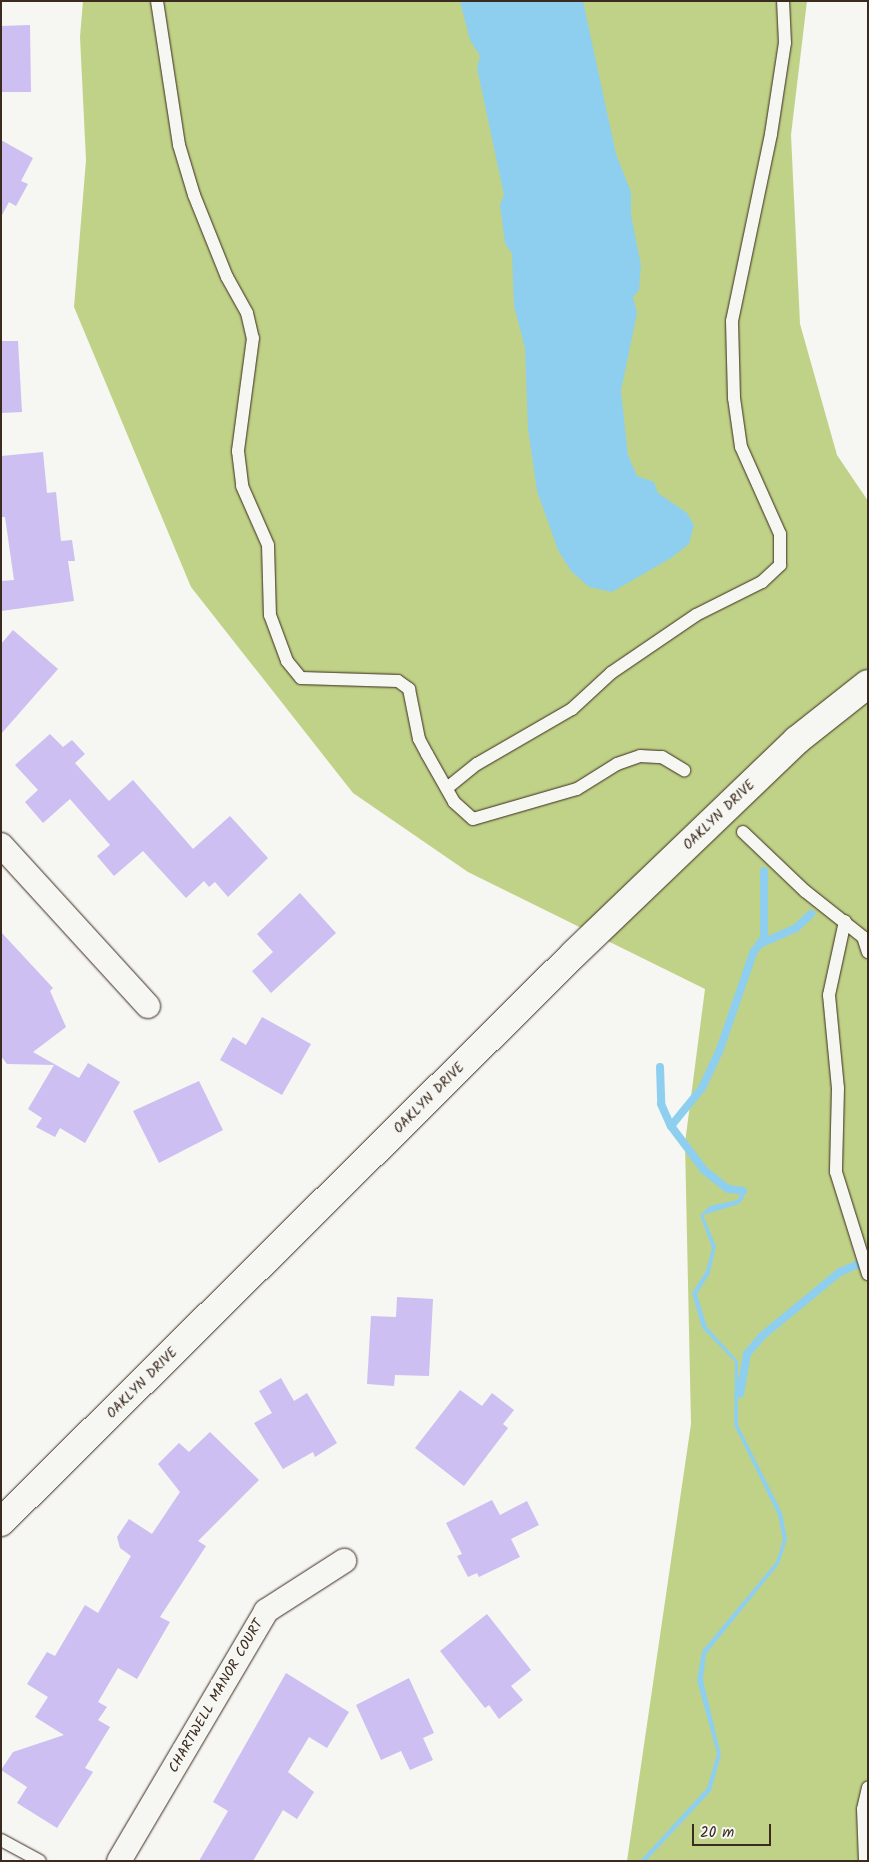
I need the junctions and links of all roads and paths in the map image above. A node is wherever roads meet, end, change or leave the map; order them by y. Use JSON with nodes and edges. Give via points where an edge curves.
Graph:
{"nodes":[{"id":1,"x":157,"y":1,"type":"edge"},
{"id":2,"x":782,"y":1,"type":"edge"},
{"id":3,"x":868,"y":684,"type":"edge"},
{"id":4,"x":684,"y":770,"type":"dead end"},
{"id":5,"x":447,"y":788,"type":"junction"},
{"id":6,"x":743,"y":832,"type":"dead end"},
{"id":7,"x":1,"y":846,"type":"edge"},
{"id":8,"x":845,"y":921,"type":"junction"},
{"id":9,"x":868,"y":952,"type":"edge"},
{"id":10,"x":148,"y":1006,"type":"dead end"},
{"id":11,"x":868,"y":1274,"type":"edge"},
{"id":12,"x":1,"y":1522,"type":"edge"},
{"id":13,"x":344,"y":1561,"type":"dead end"},
{"id":14,"x":868,"y":1788,"type":"edge"},
{"id":15,"x":1,"y":1840,"type":"edge"},
{"id":16,"x":40,"y":1861,"type":"edge"},
{"id":17,"x":119,"y":1861,"type":"edge"},
{"id":18,"x":866,"y":1861,"type":"edge"}],
"edges":[{"from":1,"to":5,"type":"lane","via":[[179,145],[194,195],[227,277],[247,313],[253,338],[238,451],[242,486],[268,545],[270,615],[277,640],[301,678],[398,681],[409,689],[419,738]]},
{"from":2,"to":5,"type":"lane","via":[[785,43],[771,134],[732,321],[734,398],[741,447],[780,534],[780,565],[762,582],[696,615],[611,673],[572,709],[477,764]]},
{"from":3,"to":12,"type":"street","name":"OAKLYN DRIVE","via":[[797,740],[574,954]]},
{"from":4,"to":5,"type":"lane","via":[[662,757],[640,756],[617,764],[577,789],[473,819],[454,802]]},
{"from":6,"to":8,"type":"lane","via":[[805,891]]},
{"from":7,"to":10,"type":"street"},
{"from":8,"to":9,"type":"lane","via":[[863,937]]},
{"from":8,"to":11,"type":"lane","via":[[829,995],[838,1088],[836,1172]]},
{"from":13,"to":17,"type":"street","name":"CHARTWELL MANOR COURT","via":[[266,1611]]},
{"from":14,"to":18,"type":"lane","via":[[863,1809]]},
{"from":15,"to":16,"type":"lane"}]}
